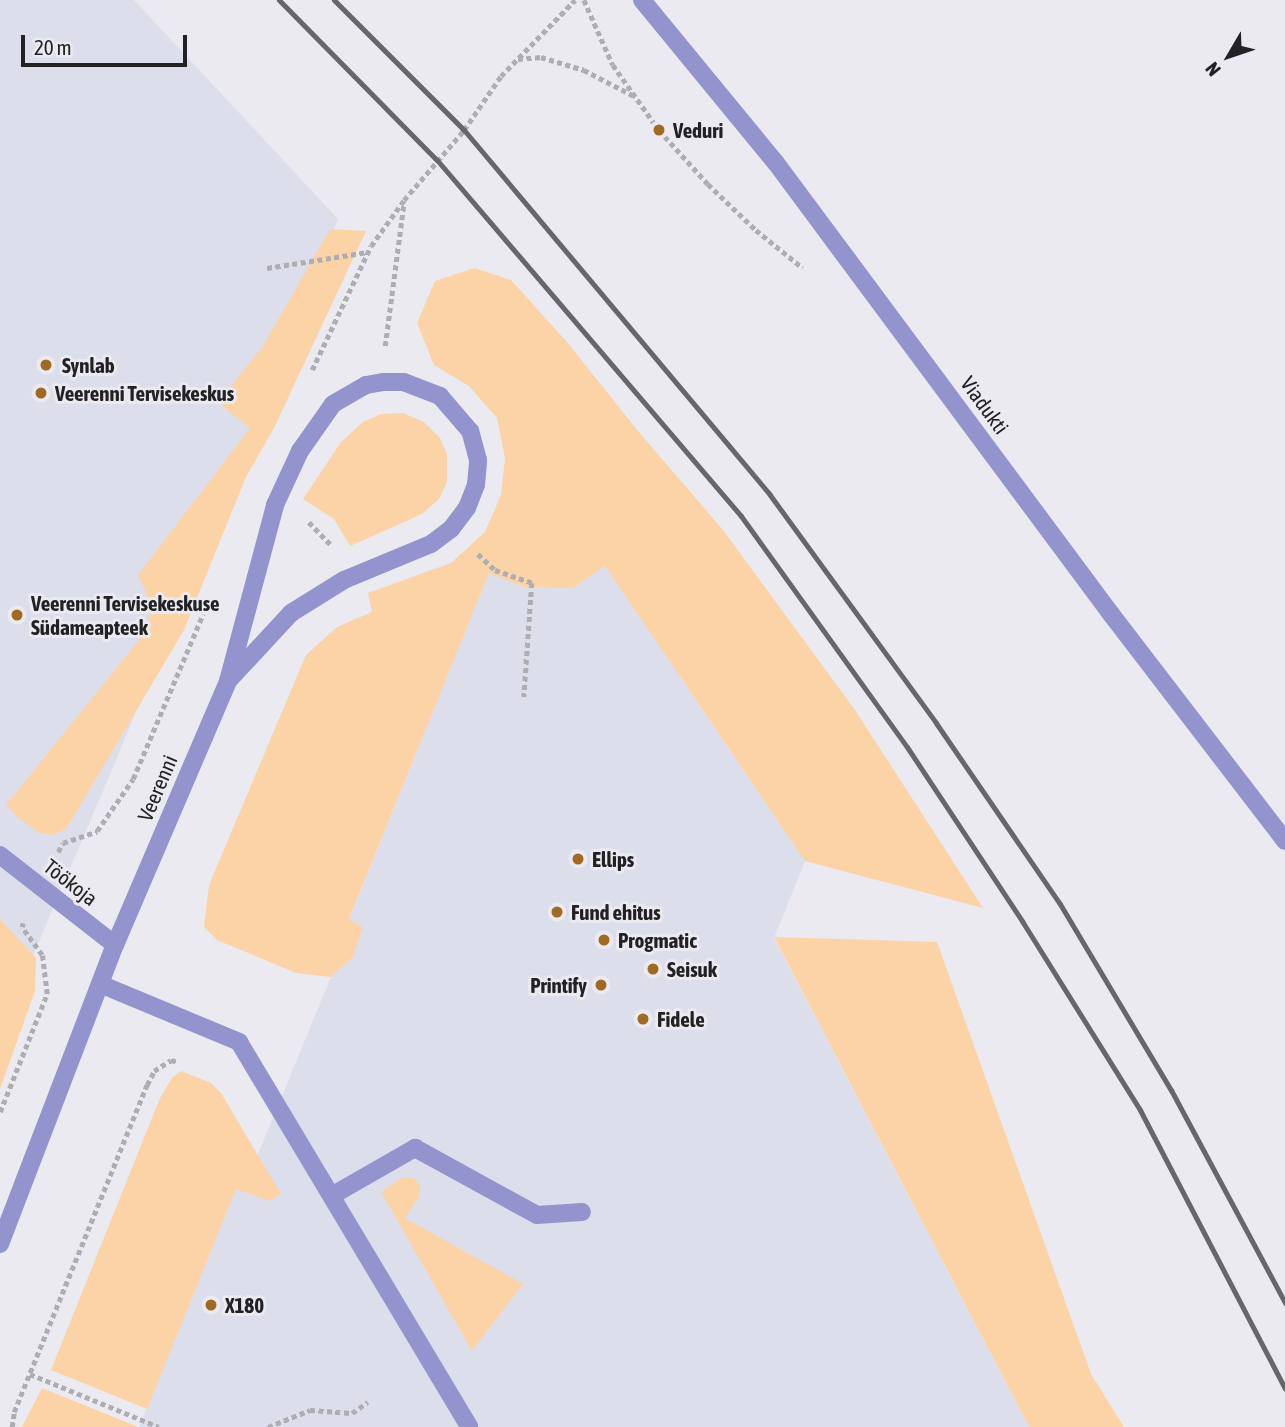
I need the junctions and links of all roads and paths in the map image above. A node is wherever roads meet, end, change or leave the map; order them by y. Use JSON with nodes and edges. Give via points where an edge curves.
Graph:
{"nodes":[{"id":1,"x":575,"y":0,"type":"edge"},
{"id":2,"x":584,"y":0,"type":"edge"},
{"id":3,"x":642,"y":0,"type":"edge"},
{"id":4,"x":517,"y":59,"type":"junction"},
{"id":5,"x":634,"y":96,"type":"junction"},
{"id":6,"x":369,"y":252,"type":"dead end"},
{"id":7,"x":267,"y":268,"type":"dead end"},
{"id":8,"x":807,"y":272,"type":"dead end"},
{"id":9,"x":383,"y":382,"type":"junction"},
{"id":10,"x":304,"y":519,"type":"dead end"},
{"id":11,"x":337,"y":553,"type":"dead end"},
{"id":12,"x":495,"y":570,"type":"dead end"},
{"id":13,"x":228,"y":681,"type":"junction"},
{"id":14,"x":524,"y":697,"type":"dead end"},
{"id":15,"x":1285,"y":841,"type":"edge"},
{"id":16,"x":0,"y":855,"type":"edge"},
{"id":17,"x":25,"y":919,"type":"dead end"},
{"id":18,"x":115,"y":945,"type":"junction"},
{"id":19,"x":100,"y":984,"type":"junction"},
{"id":20,"x":187,"y":1064,"type":"dead end"},
{"id":21,"x":0,"y":1112,"type":"edge"},
{"id":22,"x":332,"y":1195,"type":"junction"},
{"id":23,"x":582,"y":1212,"type":"dead end"},
{"id":24,"x":0,"y":1244,"type":"edge"},
{"id":25,"x":30,"y":1374,"type":"junction"},
{"id":26,"x":368,"y":1402,"type":"dead end"},
{"id":27,"x":12,"y":1427,"type":"edge"},
{"id":28,"x":159,"y":1427,"type":"edge"},
{"id":29,"x":268,"y":1427,"type":"edge"},
{"id":30,"x":469,"y":1427,"type":"edge"}],
"edges":[{"from":1,"to":4,"type":"path"},
{"from":2,"to":5,"type":"path"},
{"from":3,"to":15,"type":"street","name":"Viadukti","via":[[776,163]]},
{"from":4,"to":5,"type":"path","via":[[541,57],[584,70]]},
{"from":4,"to":9,"type":"path","via":[[404,200]]},
{"from":5,"to":8,"type":"path","via":[[708,184]]},
{"from":6,"to":7,"type":"path"},
{"from":9,"to":13,"type":"street","name":"Veerenni","via":[[366,385],[333,404],[300,451],[275,505]]},
{"from":9,"to":13,"type":"street","via":[[404,382],[440,396],[470,431],[478,460],[467,508],[452,529],[431,544],[344,580],[291,613]]},
{"from":10,"to":11,"type":"path"},
{"from":12,"to":14,"type":"path","via":[[532,583]]},
{"from":13,"to":18,"type":"street","name":"Veerenni"},
{"from":16,"to":18,"type":"street","name":"Töökoja"},
{"from":17,"to":21,"type":"path","via":[[22,927],[42,956],[47,995]]},
{"from":18,"to":19,"type":"street","name":"Veerenni"},
{"from":19,"to":22,"type":"street","via":[[239,1042]]},
{"from":19,"to":24,"type":"street","name":"Veerenni"},
{"from":20,"to":25,"type":"path","via":[[171,1060],[154,1071]]},
{"from":22,"to":23,"type":"street","via":[[415,1149],[537,1214]]},
{"from":22,"to":30,"type":"street"},
{"from":25,"to":27,"type":"path"},
{"from":25,"to":28,"type":"path"},
{"from":26,"to":29,"type":"path","via":[[352,1413],[310,1410]]}]}
